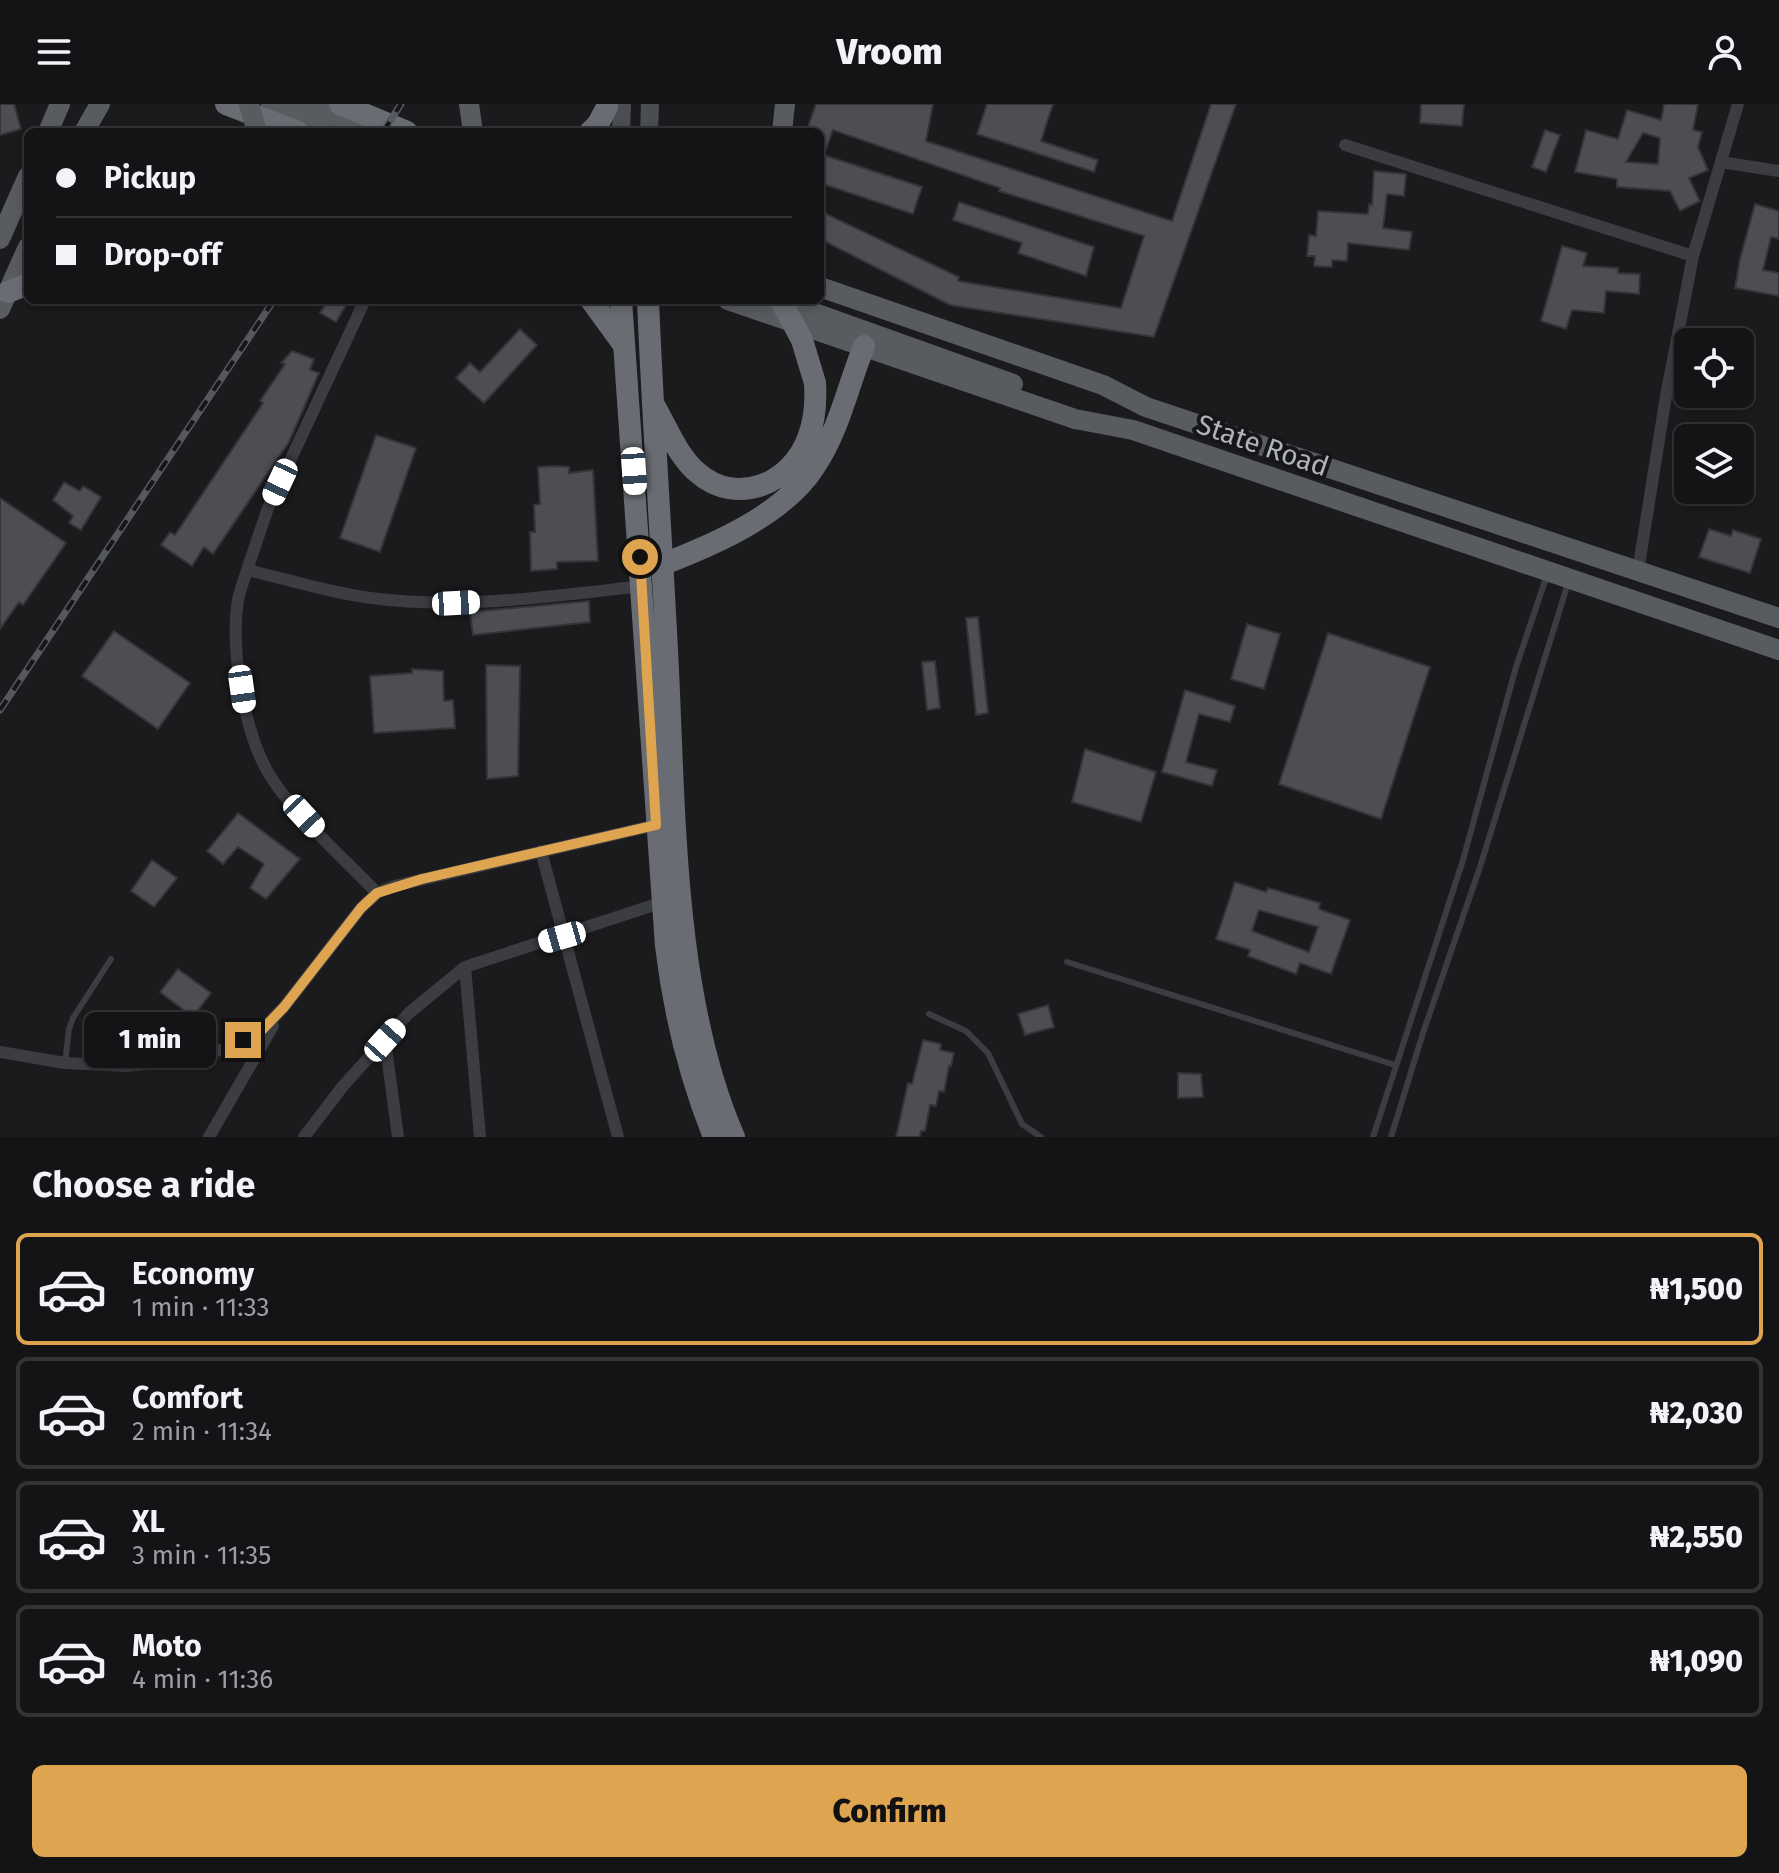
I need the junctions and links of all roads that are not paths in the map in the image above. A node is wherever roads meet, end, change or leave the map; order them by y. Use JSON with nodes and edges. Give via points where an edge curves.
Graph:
{"nodes":[{"id":1,"x":60,"y":104,"type":"edge"},
{"id":2,"x":226,"y":104,"type":"edge"},
{"id":3,"x":249,"y":104,"type":"edge"},
{"id":4,"x":271,"y":104,"type":"edge"},
{"id":5,"x":304,"y":104,"type":"edge"},
{"id":6,"x":340,"y":104,"type":"edge"},
{"id":7,"x":469,"y":104,"type":"edge"},
{"id":8,"x":650,"y":104,"type":"edge"},
{"id":9,"x":770,"y":104,"type":"edge"},
{"id":10,"x":785,"y":104,"type":"edge"},
{"id":11,"x":1738,"y":104,"type":"edge"},
{"id":12,"x":612,"y":105,"type":"edge"},
{"id":13,"x":50,"y":128,"type":"edge"},
{"id":14,"x":256,"y":128,"type":"edge"},
{"id":15,"x":288,"y":128,"type":"edge"},
{"id":16,"x":328,"y":128,"type":"edge"},
{"id":17,"x":361,"y":128,"type":"edge"},
{"id":18,"x":397,"y":128,"type":"edge"},
{"id":19,"x":472,"y":128,"type":"edge"},
{"id":20,"x":594,"y":128,"type":"edge"},
{"id":21,"x":607,"y":128,"type":"edge"},
{"id":22,"x":620,"y":128,"type":"edge"},
{"id":23,"x":649,"y":128,"type":"edge"},
{"id":24,"x":769,"y":128,"type":"edge"},
{"id":25,"x":782,"y":128,"type":"edge"},
{"id":26,"x":1345,"y":145,"type":"dead end"},
{"id":27,"x":1721,"y":162,"type":"junction"},
{"id":28,"x":1779,"y":171,"type":"edge"},
{"id":29,"x":24,"y":185,"type":"edge"},
{"id":30,"x":0,"y":239,"type":"edge"},
{"id":31,"x":1693,"y":256,"type":"junction"},
{"id":32,"x":824,"y":288,"type":"edge"},
{"id":33,"x":363,"y":304,"type":"edge"},
{"id":34,"x":594,"y":304,"type":"edge"},
{"id":35,"x":621,"y":304,"type":"edge"},
{"id":36,"x":648,"y":304,"type":"edge"},
{"id":37,"x":740,"y":304,"type":"edge"},
{"id":38,"x":781,"y":304,"type":"edge"},
{"id":39,"x":792,"y":304,"type":"edge"},
{"id":40,"x":821,"y":304,"type":"edge"},
{"id":41,"x":864,"y":346,"type":"junction"},
{"id":42,"x":624,"y":347,"type":"junction"},
{"id":43,"x":930,"y":347,"type":"junction"},
{"id":44,"x":650,"y":398,"type":"junction"},
{"id":45,"x":1146,"y":407,"type":"junction"},
{"id":46,"x":1133,"y":430,"type":"junction"},
{"id":47,"x":661,"y":565,"type":"junction"},
{"id":48,"x":247,"y":570,"type":"junction"},
{"id":49,"x":1548,"y":571,"type":"junction"},
{"id":50,"x":1638,"y":571,"type":"junction"},
{"id":51,"x":1569,"y":578,"type":"junction"},
{"id":52,"x":642,"y":586,"type":"junction"},
{"id":53,"x":1779,"y":618,"type":"edge"},
{"id":54,"x":1779,"y":650,"type":"edge"},
{"id":55,"x":656,"y":825,"type":"junction"},
{"id":56,"x":541,"y":851,"type":"junction"},
{"id":57,"x":377,"y":893,"type":"junction"},
{"id":58,"x":663,"y":902,"type":"junction"},
{"id":59,"x":562,"y":937,"type":"junction"},
{"id":60,"x":111,"y":959,"type":"dead end"},
{"id":61,"x":1067,"y":962,"type":"dead end"},
{"id":62,"x":465,"y":967,"type":"junction"},
{"id":63,"x":284,"y":1007,"type":"junction"},
{"id":64,"x":929,"y":1014,"type":"dead end"},
{"id":65,"x":385,"y":1040,"type":"junction"},
{"id":66,"x":0,"y":1052,"type":"edge"},
{"id":67,"x":65,"y":1063,"type":"junction"},
{"id":68,"x":1395,"y":1065,"type":"junction"},
{"id":69,"x":209,"y":1137,"type":"edge"},
{"id":70,"x":304,"y":1137,"type":"edge"},
{"id":71,"x":398,"y":1137,"type":"edge"},
{"id":72,"x":480,"y":1137,"type":"edge"},
{"id":73,"x":618,"y":1137,"type":"edge"},
{"id":74,"x":714,"y":1137,"type":"edge"},
{"id":75,"x":734,"y":1137,"type":"edge"},
{"id":76,"x":1041,"y":1137,"type":"edge"},
{"id":77,"x":1373,"y":1137,"type":"edge"},
{"id":78,"x":1391,"y":1137,"type":"edge"}],
"edges":[{"from":1,"to":13,"type":"main road"},
{"from":2,"to":15,"type":"highway"},
{"from":3,"to":14,"type":"main road","bridge":true},
{"from":4,"to":16,"type":"main road"},
{"from":5,"to":17,"type":"main road"},
{"from":6,"to":18,"type":"highway"},
{"from":7,"to":19,"type":"main road"},
{"from":8,"to":23,"type":"main road"},
{"from":9,"to":24,"type":"main road"},
{"from":10,"to":25,"type":"main road"},
{"from":11,"to":27,"type":"street"},
{"from":12,"to":20,"type":"highway"},
{"from":12,"to":21,"type":"main road"},
{"from":12,"to":22,"type":"main road"},
{"from":26,"to":31,"type":"street"},
{"from":27,"to":28,"type":"street"},
{"from":27,"to":31,"type":"street"},
{"from":29,"to":30,"type":"main road"},
{"from":31,"to":50,"type":"street"},
{"from":32,"to":45,"type":"main road","name":"State Road","via":[[1103,385]]},
{"from":33,"to":48,"type":"street","via":[[268,508]]},
{"from":34,"to":42,"type":"highway"},
{"from":35,"to":42,"type":"highway"},
{"from":36,"to":44,"type":"highway"},
{"from":37,"to":41,"type":"main road","name":"State Road"},
{"from":38,"to":44,"type":"highway","bridge":true,"via":[[802,340],[815,383],[808,439],[779,478],[742,490],[712,483],[693,469]]},
{"from":39,"to":43,"type":"main road"},
{"from":40,"to":43,"type":"main road"},
{"from":41,"to":46,"type":"main road","name":"State Road","via":[[1075,419]]},
{"from":41,"to":47,"type":"highway","via":[[836,426],[815,467],[794,491],[749,525]]},
{"from":42,"to":52,"type":"highway"},
{"from":43,"to":45,"type":"main road"},
{"from":43,"to":46,"type":"main road"},
{"from":44,"to":47,"type":"highway"},
{"from":45,"to":50,"type":"main road","name":"State Road"},
{"from":46,"to":49,"type":"main road","name":"State Road"},
{"from":47,"to":75,"type":"highway","via":[[675,818],[693,998]]},
{"from":48,"to":52,"type":"street","via":[[379,599],[456,603]]},
{"from":48,"to":57,"type":"street","via":[[238,600],[237,632],[244,706],[254,743],[286,797]]},
{"from":49,"to":51,"type":"main road","name":"State Road"},
{"from":49,"to":68,"type":"lane","via":[[1463,860]]},
{"from":50,"to":53,"type":"main road","name":"State Road"},
{"from":51,"to":54,"type":"main road","name":"State Road"},
{"from":51,"to":78,"type":"lane"},
{"from":52,"to":55,"type":"highway"},
{"from":55,"to":56,"type":"street"},
{"from":55,"to":58,"type":"highway"},
{"from":56,"to":57,"type":"street"},
{"from":56,"to":59,"type":"street"},
{"from":57,"to":63,"type":"street"},
{"from":58,"to":59,"type":"street"},
{"from":58,"to":74,"type":"highway","via":[[683,1049]]},
{"from":59,"to":62,"type":"street"},
{"from":59,"to":73,"type":"street"},
{"from":60,"to":67,"type":"lane","via":[[73,1018]]},
{"from":61,"to":68,"type":"lane"},
{"from":62,"to":65,"type":"street"},
{"from":62,"to":72,"type":"street"},
{"from":63,"to":67,"type":"street","via":[[261,1031],[225,1049],[172,1062]]},
{"from":63,"to":69,"type":"street"},
{"from":64,"to":76,"type":"lane","via":[[966,1031],[988,1053],[1022,1124]]},
{"from":65,"to":70,"type":"street"},
{"from":65,"to":71,"type":"street"},
{"from":66,"to":67,"type":"street"},
{"from":68,"to":77,"type":"lane"}]}
